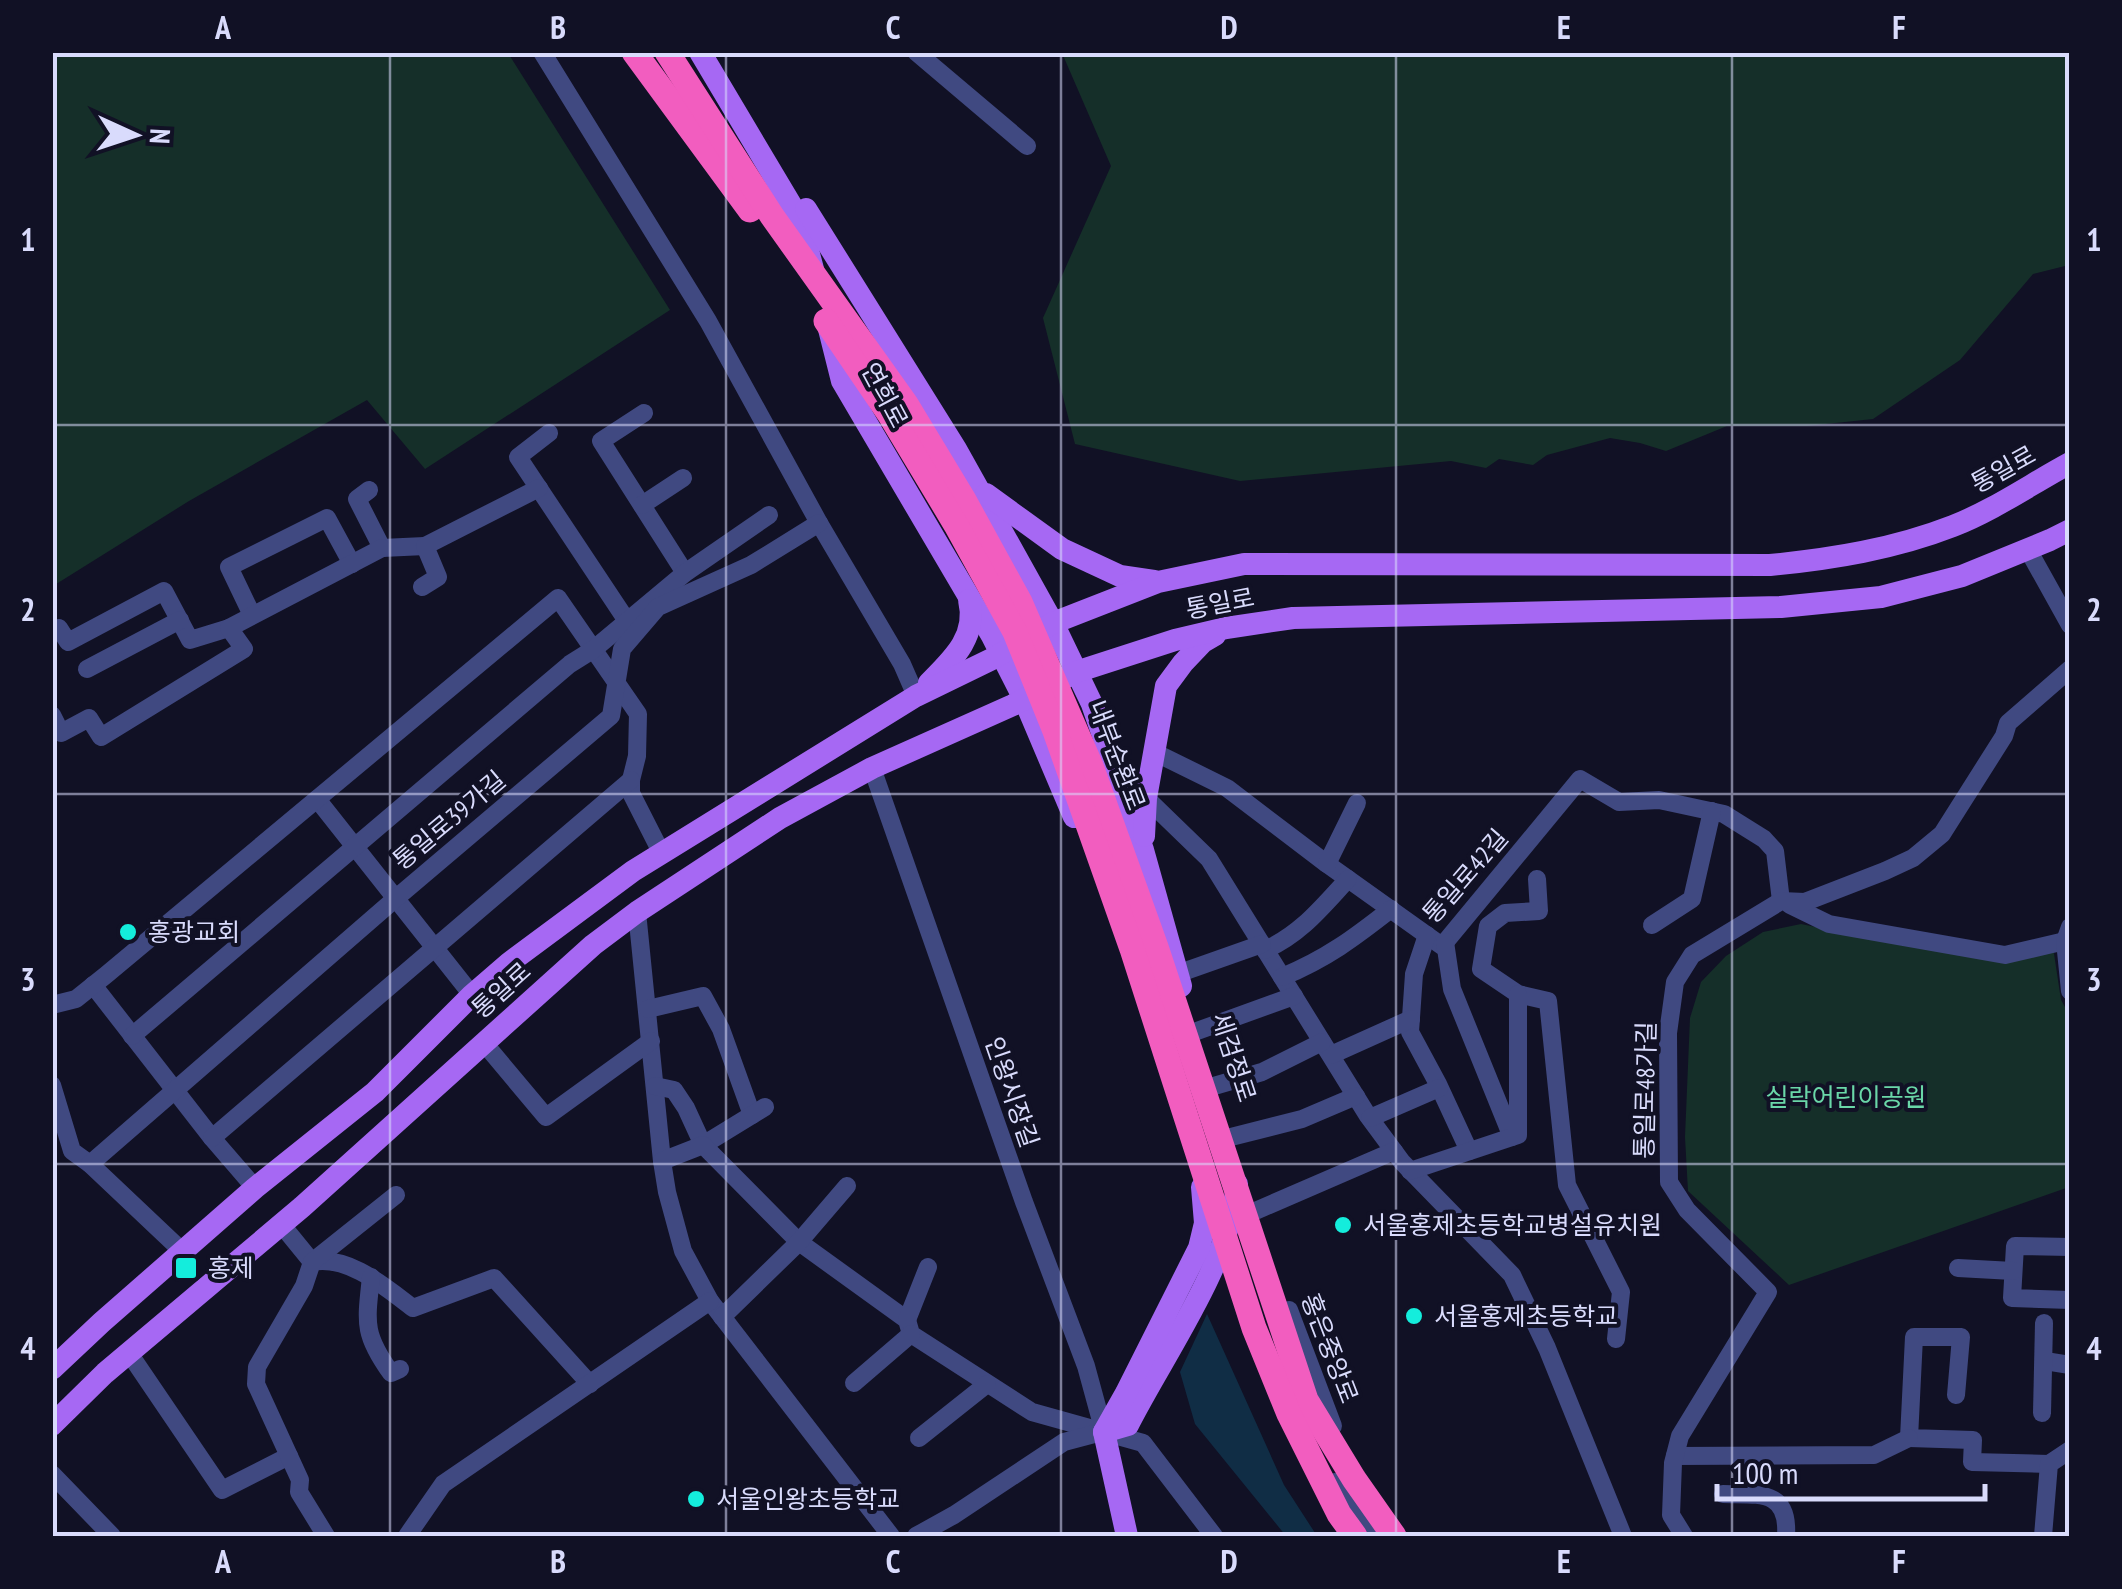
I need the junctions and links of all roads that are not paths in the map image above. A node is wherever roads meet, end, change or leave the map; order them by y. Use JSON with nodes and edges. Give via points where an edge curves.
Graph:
{"nodes":[{"id":1,"x":542,"y":52,"type":"edge"},
{"id":2,"x":634,"y":52,"type":"edge"},
{"id":3,"x":667,"y":52,"type":"edge"},
{"id":4,"x":700,"y":52,"type":"edge"},
{"id":5,"x":716,"y":52,"type":"edge"},
{"id":6,"x":916,"y":52,"type":"edge"},
{"id":7,"x":1027,"y":146,"type":"dead end"},
{"id":8,"x":644,"y":413,"type":"dead end"},
{"id":9,"x":549,"y":433,"type":"dead end"},
{"id":10,"x":2070,"y":463,"type":"edge"},
{"id":11,"x":683,"y":478,"type":"dead end"},
{"id":12,"x":539,"y":488,"type":"junction"},
{"id":13,"x":980,"y":489,"type":"junction"},
{"id":14,"x":369,"y":490,"type":"dead end"},
{"id":15,"x":642,"y":506,"type":"junction"},
{"id":16,"x":769,"y":515,"type":"dead end"},
{"id":17,"x":819,"y":523,"type":"junction"},
{"id":18,"x":2070,"y":530,"type":"edge"},
{"id":19,"x":425,"y":546,"type":"junction"},
{"id":20,"x":382,"y":548,"type":"junction"},
{"id":21,"x":2031,"y":555,"type":"dead end"},
{"id":22,"x":352,"y":564,"type":"junction"},
{"id":23,"x":686,"y":573,"type":"junction"},
{"id":24,"x":1158,"y":582,"type":"junction"},
{"id":25,"x":422,"y":587,"type":"dead end"},
{"id":26,"x":967,"y":592,"type":"junction"},
{"id":27,"x":252,"y":615,"type":"junction"},
{"id":28,"x":180,"y":620,"type":"junction"},
{"id":29,"x":1053,"y":623,"type":"junction"},
{"id":30,"x":2070,"y":625,"type":"edge"},
{"id":31,"x":229,"y":628,"type":"junction"},
{"id":32,"x":1226,"y":628,"type":"junction"},
{"id":33,"x":52,"y":632,"type":"edge"},
{"id":34,"x":621,"y":634,"type":"junction"},
{"id":35,"x":594,"y":649,"type":"junction"},
{"id":36,"x":1000,"y":652,"type":"junction"},
{"id":37,"x":2070,"y":669,"type":"edge"},
{"id":38,"x":87,"y":670,"type":"dead end"},
{"id":39,"x":1076,"y":672,"type":"junction"},
{"id":40,"x":617,"y":686,"type":"junction"},
{"id":41,"x":916,"y":696,"type":"junction"},
{"id":42,"x":1024,"y":699,"type":"junction"},
{"id":43,"x":52,"y":714,"type":"edge"},
{"id":44,"x":1154,"y":752,"type":"junction"},
{"id":45,"x":872,"y":768,"type":"junction"},
{"id":46,"x":631,"y":780,"type":"junction"},
{"id":47,"x":1146,"y":798,"type":"junction"},
{"id":48,"x":316,"y":799,"type":"junction"},
{"id":49,"x":1356,"y":802,"type":"dead end"},
{"id":50,"x":1712,"y":811,"type":"junction"},
{"id":51,"x":354,"y":848,"type":"junction"},
{"id":52,"x":1143,"y":850,"type":"junction"},
{"id":53,"x":661,"y":852,"type":"junction"},
{"id":54,"x":1327,"y":864,"type":"junction"},
{"id":55,"x":1348,"y":879,"type":"junction"},
{"id":56,"x":1538,"y":879,"type":"dead end"},
{"id":57,"x":395,"y":899,"type":"junction"},
{"id":58,"x":1780,"y":901,"type":"junction"},
{"id":59,"x":1391,"y":910,"type":"junction"},
{"id":60,"x":637,"y":912,"type":"junction"},
{"id":61,"x":1652,"y":925,"type":"dead end"},
{"id":62,"x":2067,"y":934,"type":"edge"},
{"id":63,"x":1427,"y":936,"type":"junction"},
{"id":64,"x":1445,"y":942,"type":"junction"},
{"id":65,"x":1264,"y":947,"type":"junction"},
{"id":66,"x":434,"y":949,"type":"junction"},
{"id":67,"x":1177,"y":974,"type":"junction"},
{"id":68,"x":1282,"y":978,"type":"junction"},
{"id":69,"x":93,"y":985,"type":"junction"},
{"id":70,"x":2070,"y":991,"type":"edge"},
{"id":71,"x":1518,"y":994,"type":"junction"},
{"id":72,"x":472,"y":995,"type":"junction"},
{"id":73,"x":1294,"y":996,"type":"junction"},
{"id":74,"x":52,"y":1006,"type":"edge"},
{"id":75,"x":648,"y":1009,"type":"junction"},
{"id":76,"x":1411,"y":1019,"type":"junction"},
{"id":77,"x":1196,"y":1031,"type":"junction"},
{"id":78,"x":132,"y":1036,"type":"junction"},
{"id":79,"x":651,"y":1041,"type":"junction"},
{"id":80,"x":484,"y":1043,"type":"junction"},
{"id":81,"x":1326,"y":1048,"type":"junction"},
{"id":82,"x":52,"y":1086,"type":"edge"},
{"id":83,"x":655,"y":1086,"type":"junction"},
{"id":84,"x":1214,"y":1086,"type":"junction"},
{"id":85,"x":1439,"y":1088,"type":"junction"},
{"id":86,"x":174,"y":1090,"type":"junction"},
{"id":87,"x":1356,"y":1096,"type":"junction"},
{"id":88,"x":1370,"y":1118,"type":"junction"},
{"id":89,"x":1515,"y":1136,"type":"junction"},
{"id":90,"x":1231,"y":1137,"type":"junction"},
{"id":91,"x":212,"y":1138,"type":"junction"},
{"id":92,"x":703,"y":1145,"type":"junction"},
{"id":93,"x":1394,"y":1151,"type":"junction"},
{"id":94,"x":1469,"y":1151,"type":"junction"},
{"id":95,"x":662,"y":1161,"type":"junction"},
{"id":96,"x":90,"y":1164,"type":"junction"},
{"id":97,"x":1238,"y":1164,"type":"junction"},
{"id":98,"x":1410,"y":1170,"type":"junction"},
{"id":99,"x":847,"y":1186,"type":"dead end"},
{"id":100,"x":256,"y":1188,"type":"junction"},
{"id":101,"x":396,"y":1195,"type":"dead end"},
{"id":102,"x":1252,"y":1212,"type":"junction"},
{"id":103,"x":282,"y":1224,"type":"junction"},
{"id":104,"x":1226,"y":1234,"type":"junction"},
{"id":105,"x":799,"y":1242,"type":"junction"},
{"id":106,"x":2070,"y":1247,"type":"edge"},
{"id":107,"x":182,"y":1251,"type":"junction"},
{"id":108,"x":312,"y":1262,"type":"junction"},
{"id":109,"x":928,"y":1266,"type":"dead end"},
{"id":110,"x":1958,"y":1268,"type":"dead end"},
{"id":111,"x":2013,"y":1272,"type":"junction"},
{"id":112,"x":371,"y":1277,"type":"junction"},
{"id":113,"x":2070,"y":1300,"type":"edge"},
{"id":114,"x":710,"y":1301,"type":"junction"},
{"id":115,"x":722,"y":1317,"type":"junction"},
{"id":116,"x":2044,"y":1322,"type":"dead end"},
{"id":117,"x":909,"y":1327,"type":"junction"},
{"id":118,"x":1616,"y":1339,"type":"dead end"},
{"id":119,"x":129,"y":1353,"type":"junction"},
{"id":120,"x":2045,"y":1361,"type":"junction"},
{"id":121,"x":2070,"y":1365,"type":"edge"},
{"id":122,"x":52,"y":1369,"type":"edge"},
{"id":123,"x":400,"y":1369,"type":"dead end"},
{"id":124,"x":854,"y":1383,"type":"dead end"},
{"id":125,"x":590,"y":1384,"type":"junction"},
{"id":126,"x":988,"y":1384,"type":"junction"},
{"id":127,"x":1956,"y":1395,"type":"dead end"},
{"id":128,"x":1133,"y":1397,"type":"junction"},
{"id":129,"x":2042,"y":1413,"type":"dead end"},
{"id":130,"x":52,"y":1425,"type":"edge"},
{"id":131,"x":1104,"y":1432,"type":"junction"},
{"id":132,"x":918,"y":1438,"type":"dead end"},
{"id":133,"x":1909,"y":1438,"type":"junction"},
{"id":134,"x":2070,"y":1450,"type":"edge"},
{"id":135,"x":289,"y":1456,"type":"junction"},
{"id":136,"x":1674,"y":1456,"type":"junction"},
{"id":137,"x":2050,"y":1464,"type":"junction"},
{"id":138,"x":52,"y":1474,"type":"edge"},
{"id":139,"x":1723,"y":1494,"type":"dead end"},
{"id":140,"x":112,"y":1536,"type":"edge"},
{"id":141,"x":326,"y":1536,"type":"edge"},
{"id":142,"x":407,"y":1536,"type":"edge"},
{"id":143,"x":891,"y":1536,"type":"edge"},
{"id":144,"x":916,"y":1536,"type":"edge"},
{"id":145,"x":1128,"y":1536,"type":"edge"},
{"id":146,"x":1214,"y":1536,"type":"edge"},
{"id":147,"x":1355,"y":1536,"type":"edge"},
{"id":148,"x":1372,"y":1536,"type":"edge"},
{"id":149,"x":1394,"y":1536,"type":"edge"},
{"id":150,"x":1402,"y":1536,"type":"edge"},
{"id":151,"x":1622,"y":1536,"type":"edge"},
{"id":152,"x":1684,"y":1536,"type":"edge"},
{"id":153,"x":1786,"y":1536,"type":"edge"},
{"id":154,"x":2043,"y":1536,"type":"edge"}],
"edges":[{"from":1,"to":17,"type":"street","via":[[708,321]]},
{"from":2,"to":147,"type":"highway","name":"내부순환로","bridge":true,"via":[[890,416],[1015,632],[1132,949],[1254,1328],[1289,1414]]},
{"from":3,"to":149,"type":"highway","name":"내부순환로","bridge":true,"via":[[772,216],[906,404],[1020,602],[1124,856],[1306,1400]]},
{"from":4,"to":26,"type":"main road","name":"연희로","via":[[800,220],[842,381]]},
{"from":5,"to":13,"type":"main road","name":"연희로"},
{"from":6,"to":7,"type":"street"},
{"from":8,"to":15,"type":"street","via":[[601,442]]},
{"from":9,"to":12,"type":"street","via":[[518,456]]},
{"from":10,"to":24,"type":"main road","name":"통일로","via":[[1953,526],[1809,562],[1244,564]]},
{"from":11,"to":15,"type":"street"},
{"from":12,"to":19,"type":"street"},
{"from":12,"to":34,"type":"street"},
{"from":13,"to":24,"type":"main road","via":[[1062,548],[1120,576]]},
{"from":13,"to":29,"type":"main road","name":"연희로"},
{"from":14,"to":20,"type":"street","via":[[357,499]]},
{"from":15,"to":23,"type":"street"},
{"from":16,"to":23,"type":"street"},
{"from":17,"to":34,"type":"street","via":[[752,565],[658,607]]},
{"from":17,"to":41,"type":"street"},
{"from":18,"to":32,"type":"main road","name":"통일로","via":[[1962,576],[1881,597],[1764,607],[1293,618]]},
{"from":19,"to":20,"type":"street"},
{"from":19,"to":25,"type":"street","via":[[438,577]]},
{"from":20,"to":22,"type":"street"},
{"from":21,"to":30,"type":"street"},
{"from":22,"to":27,"type":"street"},
{"from":22,"to":27,"type":"street","via":[[327,518],[229,567]]},
{"from":23,"to":34,"type":"street"},
{"from":24,"to":29,"type":"main road","name":"통일로"},
{"from":26,"to":36,"type":"main road","name":"연희로"},
{"from":26,"to":41,"type":"main road","via":[[972,615],[964,644]]},
{"from":27,"to":31,"type":"street"},
{"from":28,"to":31,"type":"street","via":[[190,640]]},
{"from":28,"to":33,"type":"street","via":[[164,590],[68,642],[59,628]]},
{"from":28,"to":38,"type":"street"},
{"from":29,"to":36,"type":"main road","name":"통일로"},
{"from":29,"to":39,"type":"main road","name":"연희로"},
{"from":31,"to":43,"type":"street","via":[[244,649],[101,736],[89,718],[61,733]]},
{"from":32,"to":39,"type":"main road","name":"통일로"},
{"from":32,"to":44,"type":"main road","via":[[1203,642],[1166,686]]},
{"from":34,"to":35,"type":"street"},
{"from":34,"to":40,"type":"street","name":"통일로39가길"},
{"from":35,"to":40,"type":"street"},
{"from":35,"to":48,"type":"street","via":[[558,598]]},
{"from":35,"to":51,"type":"street"},
{"from":36,"to":41,"type":"main road","name":"통일로"},
{"from":36,"to":42,"type":"main road","name":"연희로"},
{"from":37,"to":58,"type":"street","name":"통일로48가길","via":[[2008,723],[1942,834],[1886,871],[1805,902]]},
{"from":39,"to":42,"type":"main road","name":"통일로"},
{"from":39,"to":52,"type":"main road","name":"세검정로"},
{"from":40,"to":46,"type":"street","via":[[638,714]]},
{"from":40,"to":57,"type":"street","name":"통일로39가길","via":[[611,716]]},
{"from":41,"to":53,"type":"main road","name":"통일로"},
{"from":42,"to":45,"type":"main road","name":"통일로"},
{"from":42,"to":128,"type":"main road","name":"세검정로","via":[[1106,893],[1205,1207],[1199,1248]]},
{"from":44,"to":47,"type":"main road"},
{"from":44,"to":54,"type":"street","name":"통일로42길","via":[[1227,788]]},
{"from":45,"to":60,"type":"main road","name":"통일로","via":[[780,818]]},
{"from":45,"to":131,"type":"street","name":"인왕시장길"},
{"from":46,"to":53,"type":"street"},
{"from":46,"to":66,"type":"street"},
{"from":47,"to":52,"type":"main road"},
{"from":47,"to":65,"type":"street","via":[[1209,858]]},
{"from":48,"to":51,"type":"street","name":"통일로"},
{"from":48,"to":69,"type":"street"},
{"from":49,"to":54,"type":"street"},
{"from":50,"to":58,"type":"street","name":"통일로42길","via":[[1776,851]]},
{"from":50,"to":61,"type":"street","via":[[1692,899]]},
{"from":50,"to":64,"type":"street","name":"통일로42길","via":[[1659,800],[1619,802],[1580,779]]},
{"from":51,"to":57,"type":"street","name":"통일로"},
{"from":51,"to":78,"type":"street"},
{"from":52,"to":67,"type":"main road","name":"세검정로"},
{"from":53,"to":72,"type":"main road","name":"통일로"},
{"from":54,"to":55,"type":"street","name":"통일로42길"},
{"from":55,"to":59,"type":"street","name":"통일로42길"},
{"from":55,"to":65,"type":"street","via":[[1305,926]]},
{"from":56,"to":71,"type":"street","via":[[1539,911],[1505,912],[1488,926],[1481,969]]},
{"from":57,"to":66,"type":"street","name":"통일로"},
{"from":57,"to":86,"type":"street","name":"통일로39가길"},
{"from":58,"to":62,"type":"street","via":[[1829,924],[2005,954]]},
{"from":58,"to":136,"type":"street","name":"통일로48가길","via":[[1692,954],[1675,982],[1668,1033],[1669,1182],[1687,1210],[1768,1292]]},
{"from":59,"to":63,"type":"street","name":"통일로42길"},
{"from":59,"to":68,"type":"street","via":[[1338,950]]},
{"from":60,"to":75,"type":"street"},
{"from":60,"to":80,"type":"main road","name":"통일로"},
{"from":62,"to":70,"type":"street"},
{"from":63,"to":64,"type":"street","name":"통일로42길"},
{"from":63,"to":76,"type":"street","via":[[1414,974]]},
{"from":64,"to":89,"type":"street","via":[[1452,990]]},
{"from":65,"to":67,"type":"street"},
{"from":65,"to":68,"type":"street"},
{"from":66,"to":72,"type":"street","name":"통일로"},
{"from":66,"to":91,"type":"street"},
{"from":67,"to":77,"type":"main road","name":"세검정로"},
{"from":68,"to":73,"type":"street"},
{"from":69,"to":74,"type":"street"},
{"from":69,"to":78,"type":"street"},
{"from":71,"to":89,"type":"street"},
{"from":71,"to":118,"type":"street","via":[[1548,1001],[1567,1185],[1621,1292]]},
{"from":72,"to":100,"type":"main road","name":"통일로","via":[[375,1092]]},
{"from":73,"to":77,"type":"street"},
{"from":73,"to":81,"type":"street"},
{"from":75,"to":79,"type":"street"},
{"from":75,"to":92,"type":"street","via":[[703,996],[759,1111]]},
{"from":76,"to":81,"type":"street"},
{"from":76,"to":85,"type":"street","via":[[1410,1032]]},
{"from":77,"to":84,"type":"main road","name":"세검정로"},
{"from":78,"to":86,"type":"street"},
{"from":79,"to":80,"type":"street","name":"통일로","via":[[546,1117]]},
{"from":79,"to":83,"type":"street"},
{"from":80,"to":103,"type":"main road","name":"통일로"},
{"from":81,"to":84,"type":"street"},
{"from":81,"to":87,"type":"street"},
{"from":82,"to":96,"type":"street","via":[[72,1151]]},
{"from":83,"to":92,"type":"street","via":[[674,1090]]},
{"from":83,"to":95,"type":"street"},
{"from":84,"to":90,"type":"main road","name":"세검정로"},
{"from":85,"to":88,"type":"street"},
{"from":85,"to":94,"type":"street"},
{"from":86,"to":91,"type":"street"},
{"from":86,"to":96,"type":"street","name":"통일로39가길"},
{"from":87,"to":88,"type":"street"},
{"from":87,"to":90,"type":"street","via":[[1302,1120]]},
{"from":88,"to":93,"type":"street"},
{"from":89,"to":94,"type":"street"},
{"from":90,"to":97,"type":"main road","name":"세검정로"},
{"from":91,"to":100,"type":"street"},
{"from":92,"to":95,"type":"street"},
{"from":92,"to":105,"type":"street"},
{"from":93,"to":98,"type":"street"},
{"from":93,"to":102,"type":"street"},
{"from":94,"to":98,"type":"street"},
{"from":95,"to":114,"type":"street","via":[[683,1252]]},
{"from":96,"to":107,"type":"street"},
{"from":97,"to":102,"type":"street","name":"홍은중앙로"},
{"from":97,"to":104,"type":"main road","name":"세검정로"},
{"from":98,"to":151,"type":"street","via":[[1512,1275]]},
{"from":99,"to":105,"type":"street"},
{"from":100,"to":107,"type":"main road","name":"통일로"},
{"from":101,"to":108,"type":"street"},
{"from":102,"to":150,"type":"street","name":"홍은중앙로","via":[[1336,1431]]},
{"from":103,"to":108,"type":"street"},
{"from":103,"to":119,"type":"main road","name":"통일로"},
{"from":104,"to":128,"type":"main road","name":"세검정로","via":[[1213,1269]]},
{"from":104,"to":148,"type":"street","name":"홍은중앙로","via":[[1310,1439]]},
{"from":105,"to":115,"type":"street"},
{"from":105,"to":117,"type":"street"},
{"from":106,"to":111,"type":"street","via":[[2015,1246]]},
{"from":107,"to":122,"type":"main road","name":"통일로"},
{"from":108,"to":112,"type":"street","via":[[325,1260]]},
{"from":108,"to":135,"type":"street","via":[[257,1368],[256,1384]]},
{"from":109,"to":117,"type":"street"},
{"from":110,"to":111,"type":"street"},
{"from":111,"to":113,"type":"street","via":[[2012,1298]]},
{"from":112,"to":123,"type":"street","via":[[366,1320],[374,1350],[391,1373]]},
{"from":112,"to":125,"type":"street","via":[[413,1308],[494,1278]]},
{"from":114,"to":115,"type":"street"},
{"from":114,"to":125,"type":"street"},
{"from":115,"to":143,"type":"street"},
{"from":116,"to":120,"type":"street"},
{"from":117,"to":124,"type":"street"},
{"from":117,"to":126,"type":"street"},
{"from":119,"to":130,"type":"main road","name":"통일로"},
{"from":119,"to":135,"type":"street","via":[[222,1490]]},
{"from":120,"to":121,"type":"street"},
{"from":120,"to":129,"type":"street"},
{"from":125,"to":142,"type":"street","via":[[443,1484]]},
{"from":126,"to":131,"type":"street","via":[[1032,1412]]},
{"from":126,"to":132,"type":"street"},
{"from":127,"to":133,"type":"street","via":[[1961,1337],[1914,1338]]},
{"from":128,"to":131,"type":"main road","name":"세검정로","via":[[1128,1425]]},
{"from":131,"to":144,"type":"street","via":[[1064,1442]]},
{"from":131,"to":145,"type":"main road"},
{"from":131,"to":146,"type":"street","via":[[1143,1443]]},
{"from":133,"to":136,"type":"street","via":[[1874,1454]]},
{"from":133,"to":137,"type":"street","via":[[1973,1440],[1972,1462]]},
{"from":134,"to":137,"type":"street"},
{"from":135,"to":141,"type":"street","via":[[299,1492]]},
{"from":136,"to":152,"type":"street","name":"통일로48가길","via":[[1670,1515]]},
{"from":137,"to":154,"type":"street"},
{"from":138,"to":140,"type":"street"},
{"from":139,"to":153,"type":"street","via":[[1767,1495],[1782,1512]]}]}
